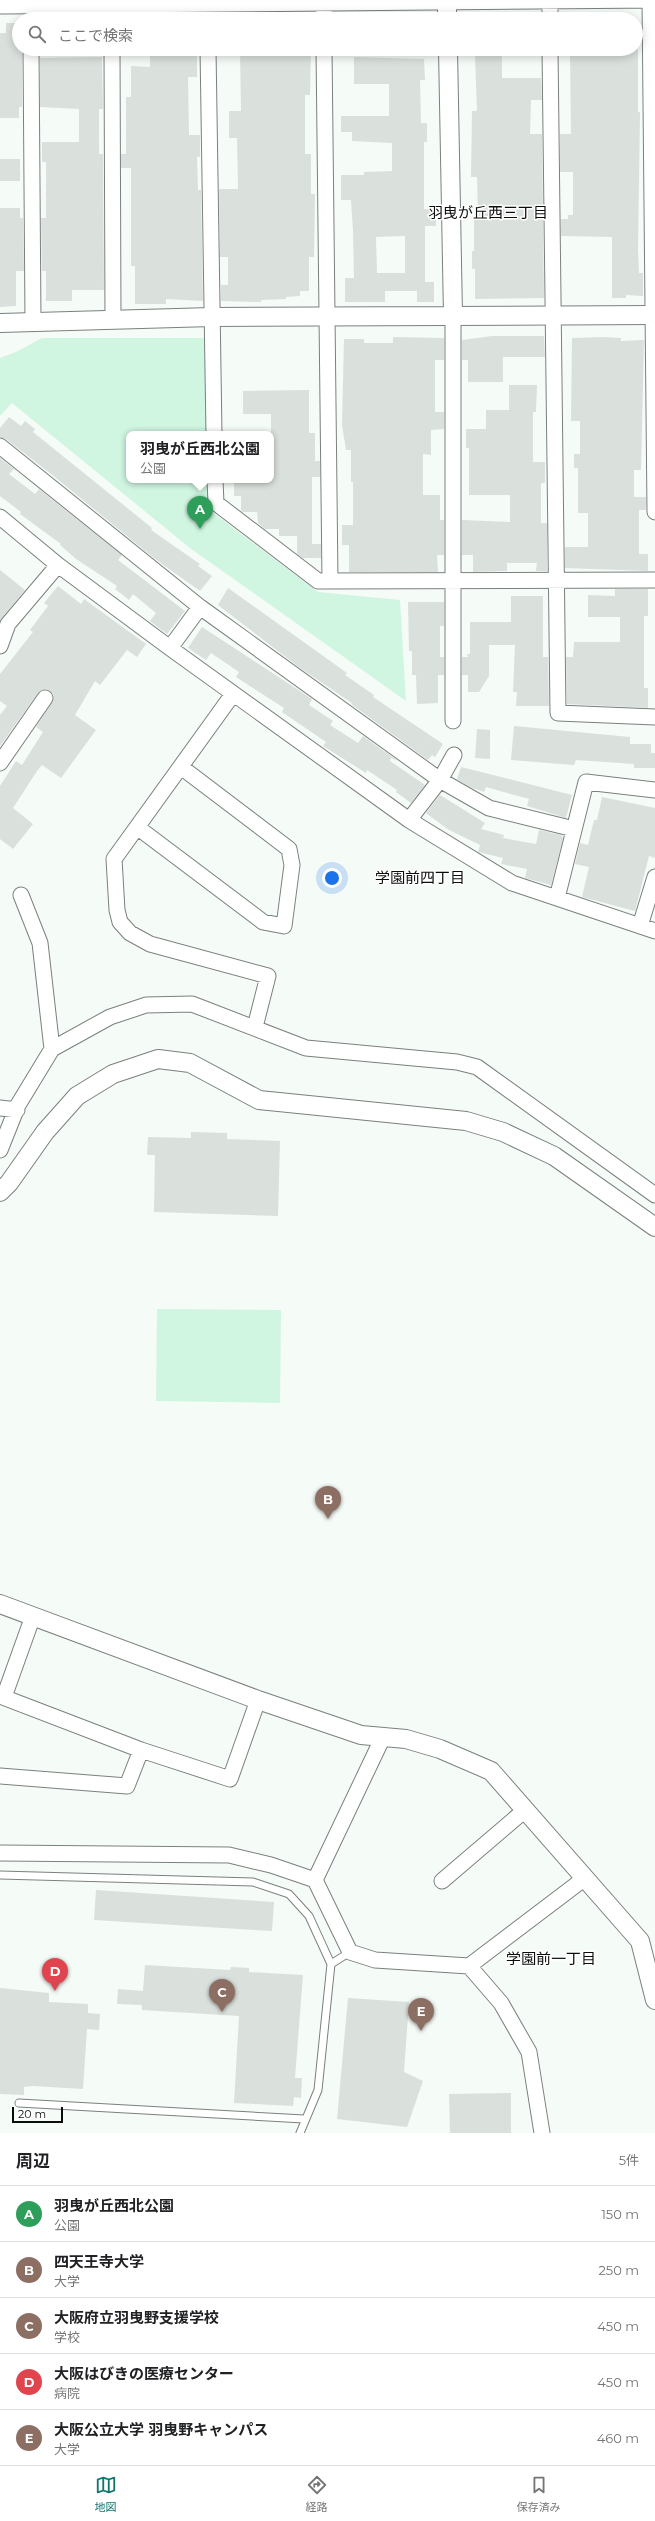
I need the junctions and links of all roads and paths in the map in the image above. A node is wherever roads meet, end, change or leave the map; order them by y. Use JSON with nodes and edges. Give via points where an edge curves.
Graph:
{"nodes":[{"id":1,"x":650,"y":0,"type":"edge"},
{"id":2,"x":655,"y":0,"type":"edge"},
{"id":3,"x":324,"y":1,"type":"edge"},
{"id":4,"x":550,"y":1,"type":"edge"},
{"id":5,"x":0,"y":6,"type":"edge"},
{"id":6,"x":447,"y":7,"type":"edge"},
{"id":7,"x":30,"y":8,"type":"edge"},
{"id":8,"x":112,"y":8,"type":"edge"},
{"id":9,"x":207,"y":8,"type":"edge"},
{"id":10,"x":324,"y":12,"type":"edge"},
{"id":11,"x":550,"y":12,"type":"edge"},
{"id":12,"x":31,"y":56,"type":"edge"},
{"id":13,"x":112,"y":56,"type":"edge"},
{"id":14,"x":208,"y":56,"type":"edge"},
{"id":15,"x":324,"y":56,"type":"edge"},
{"id":16,"x":448,"y":56,"type":"edge"},
{"id":17,"x":550,"y":56,"type":"edge"},
{"id":18,"x":554,"y":315,"type":"junction"},
{"id":19,"x":654,"y":315,"type":"edge"},
{"id":20,"x":453,"y":316,"type":"junction"},
{"id":21,"x":212,"y":317,"type":"junction"},
{"id":22,"x":327,"y":317,"type":"junction"},
{"id":23,"x":113,"y":319,"type":"junction"},
{"id":24,"x":33,"y":321,"type":"junction"},
{"id":25,"x":0,"y":323,"type":"edge"},
{"id":26,"x":214,"y":431,"type":"edge"},
{"id":27,"x":0,"y":446,"type":"edge"},
{"id":28,"x":215,"y":483,"type":"edge"},
{"id":29,"x":655,"y":512,"type":"edge"},
{"id":30,"x":0,"y":517,"type":"edge"},
{"id":31,"x":58,"y":565,"type":"junction"},
{"id":32,"x":557,"y":580,"type":"junction"},
{"id":33,"x":655,"y":580,"type":"edge"},
{"id":34,"x":330,"y":581,"type":"junction"},
{"id":35,"x":454,"y":581,"type":"junction"},
{"id":36,"x":200,"y":607,"type":"junction"},
{"id":37,"x":0,"y":646,"type":"edge"},
{"id":38,"x":170,"y":648,"type":"junction"},
{"id":39,"x":233,"y":694,"type":"junction"},
{"id":40,"x":45,"y":698,"type":"dead end"},
{"id":41,"x":655,"y":717,"type":"edge"},
{"id":42,"x":454,"y":721,"type":"dead end"},
{"id":43,"x":454,"y":755,"type":"dead end"},
{"id":44,"x":0,"y":763,"type":"edge"},
{"id":45,"x":181,"y":767,"type":"junction"},
{"id":46,"x":440,"y":780,"type":"junction"},
{"id":47,"x":655,"y":790,"type":"edge"},
{"id":48,"x":409,"y":820,"type":"junction"},
{"id":49,"x":137,"y":827,"type":"junction"},
{"id":50,"x":574,"y":829,"type":"junction"},
{"id":51,"x":655,"y":877,"type":"edge"},
{"id":52,"x":21,"y":895,"type":"dead end"},
{"id":53,"x":557,"y":898,"type":"junction"},
{"id":54,"x":640,"y":926,"type":"junction"},
{"id":55,"x":655,"y":931,"type":"edge"},
{"id":56,"x":255,"y":1027,"type":"junction"},
{"id":57,"x":52,"y":1049,"type":"junction"},
{"id":58,"x":0,"y":1108,"type":"edge"},
{"id":59,"x":17,"y":1110,"type":"junction"},
{"id":60,"x":0,"y":1150,"type":"edge"},
{"id":61,"x":0,"y":1192,"type":"edge"},
{"id":62,"x":655,"y":1195,"type":"edge"},
{"id":63,"x":655,"y":1227,"type":"edge"},
{"id":64,"x":0,"y":1604,"type":"edge"},
{"id":65,"x":34,"y":1616,"type":"junction"},
{"id":66,"x":2,"y":1696,"type":"edge"},
{"id":67,"x":258,"y":1700,"type":"junction"},
{"id":68,"x":383,"y":1737,"type":"junction"},
{"id":69,"x":141,"y":1750,"type":"junction"},
{"id":70,"x":0,"y":1776,"type":"edge"},
{"id":71,"x":526,"y":1810,"type":"junction"},
{"id":72,"x":0,"y":1853,"type":"edge"},
{"id":73,"x":0,"y":1875,"type":"edge"},
{"id":74,"x":585,"y":1878,"type":"junction"},
{"id":75,"x":315,"y":1880,"type":"junction"},
{"id":76,"x":442,"y":1881,"type":"dead end"},
{"id":77,"x":350,"y":1952,"type":"junction"},
{"id":78,"x":331,"y":1964,"type":"junction"},
{"id":79,"x":469,"y":1966,"type":"junction"},
{"id":80,"x":655,"y":2000,"type":"edge"},
{"id":81,"x":18,"y":2104,"type":"dead end"},
{"id":82,"x":304,"y":2118,"type":"junction"},
{"id":83,"x":300,"y":2133,"type":"edge"},
{"id":84,"x":542,"y":2133,"type":"edge"}],
"edges":[{"from":1,"to":2,"type":"street"},
{"from":1,"to":4,"type":"street"},
{"from":1,"to":19,"type":"street"},
{"from":3,"to":6,"type":"street"},
{"from":3,"to":9,"type":"street"},
{"from":3,"to":10,"type":"street"},
{"from":4,"to":6,"type":"street"},
{"from":4,"to":11,"type":"street"},
{"from":5,"to":7,"type":"street"},
{"from":7,"to":8,"type":"street"},
{"from":8,"to":9,"type":"street"},
{"from":12,"to":24,"type":"street"},
{"from":13,"to":23,"type":"street"},
{"from":14,"to":21,"type":"street"},
{"from":15,"to":22,"type":"street"},
{"from":16,"to":20,"type":"street"},
{"from":17,"to":18,"type":"street"},
{"from":18,"to":19,"type":"street"},
{"from":18,"to":20,"type":"street"},
{"from":18,"to":32,"type":"street"},
{"from":19,"to":29,"type":"street"},
{"from":20,"to":22,"type":"street"},
{"from":20,"to":35,"type":"street"},
{"from":21,"to":22,"type":"street"},
{"from":21,"to":23,"type":"street"},
{"from":21,"to":26,"type":"street"},
{"from":22,"to":34,"type":"street"},
{"from":23,"to":24,"type":"street"},
{"from":24,"to":25,"type":"street"},
{"from":27,"to":36,"type":"street"},
{"from":28,"to":34,"type":"street","via":[[216,503],[318,581]]},
{"from":30,"to":31,"type":"street"},
{"from":31,"to":37,"type":"street","via":[[8,624]]},
{"from":31,"to":38,"type":"street"},
{"from":32,"to":33,"type":"street"},
{"from":32,"to":35,"type":"street"},
{"from":32,"to":41,"type":"street","via":[[558,713]]},
{"from":34,"to":35,"type":"street"},
{"from":35,"to":42,"type":"street"},
{"from":36,"to":38,"type":"street"},
{"from":36,"to":46,"type":"street"},
{"from":38,"to":39,"type":"street"},
{"from":39,"to":45,"type":"street"},
{"from":39,"to":48,"type":"street"},
{"from":40,"to":44,"type":"street"},
{"from":43,"to":46,"type":"street"},
{"from":45,"to":49,"type":"street"},
{"from":45,"to":49,"type":"street","via":[[289,849],[292,864],[284,926],[263,922]]},
{"from":46,"to":48,"type":"street"},
{"from":46,"to":50,"type":"street","via":[[490,808]]},
{"from":47,"to":50,"type":"street","via":[[586,782]]},
{"from":48,"to":53,"type":"street","via":[[512,883]]},
{"from":49,"to":56,"type":"street","via":[[114,859],[120,922],[130,933],[150,944],[268,976]]},
{"from":50,"to":53,"type":"street"},
{"from":51,"to":54,"type":"street"},
{"from":52,"to":57,"type":"street","via":[[40,944]]},
{"from":53,"to":54,"type":"street"},
{"from":54,"to":55,"type":"street"},
{"from":56,"to":57,"type":"street","via":[[192,1004],[146,1005],[110,1017]]},
{"from":56,"to":62,"type":"street","via":[[306,1048],[457,1062],[477,1067]]},
{"from":57,"to":59,"type":"street"},
{"from":58,"to":59,"type":"street"},
{"from":59,"to":60,"type":"street"},
{"from":61,"to":63,"type":"street","via":[[45,1132],[77,1096],[113,1074],[158,1059],[190,1063],[259,1100],[466,1121],[503,1132],[554,1156]]},
{"from":64,"to":65,"type":"street"},
{"from":65,"to":66,"type":"street"},
{"from":65,"to":67,"type":"street"},
{"from":66,"to":69,"type":"street"},
{"from":67,"to":68,"type":"street","via":[[361,1735]]},
{"from":67,"to":69,"type":"street","via":[[230,1779]]},
{"from":68,"to":71,"type":"street","via":[[406,1739],[440,1749],[491,1771]]},
{"from":68,"to":75,"type":"street"},
{"from":69,"to":70,"type":"street","via":[[127,1786]]},
{"from":71,"to":74,"type":"street"},
{"from":71,"to":76,"type":"street"},
{"from":72,"to":75,"type":"street","via":[[229,1855],[271,1865]]},
{"from":73,"to":78,"type":"lane","via":[[253,1882],[289,1894],[309,1916]]},
{"from":74,"to":79,"type":"street"},
{"from":74,"to":80,"type":"street","via":[[640,1941]]},
{"from":75,"to":77,"type":"street"},
{"from":77,"to":78,"type":"lane"},
{"from":77,"to":79,"type":"street","via":[[375,1960]]},
{"from":78,"to":82,"type":"lane","via":[[318,2090]]},
{"from":79,"to":84,"type":"street","via":[[501,2003],[529,2052]]},
{"from":81,"to":82,"type":"lane"},
{"from":82,"to":83,"type":"lane"}]}
